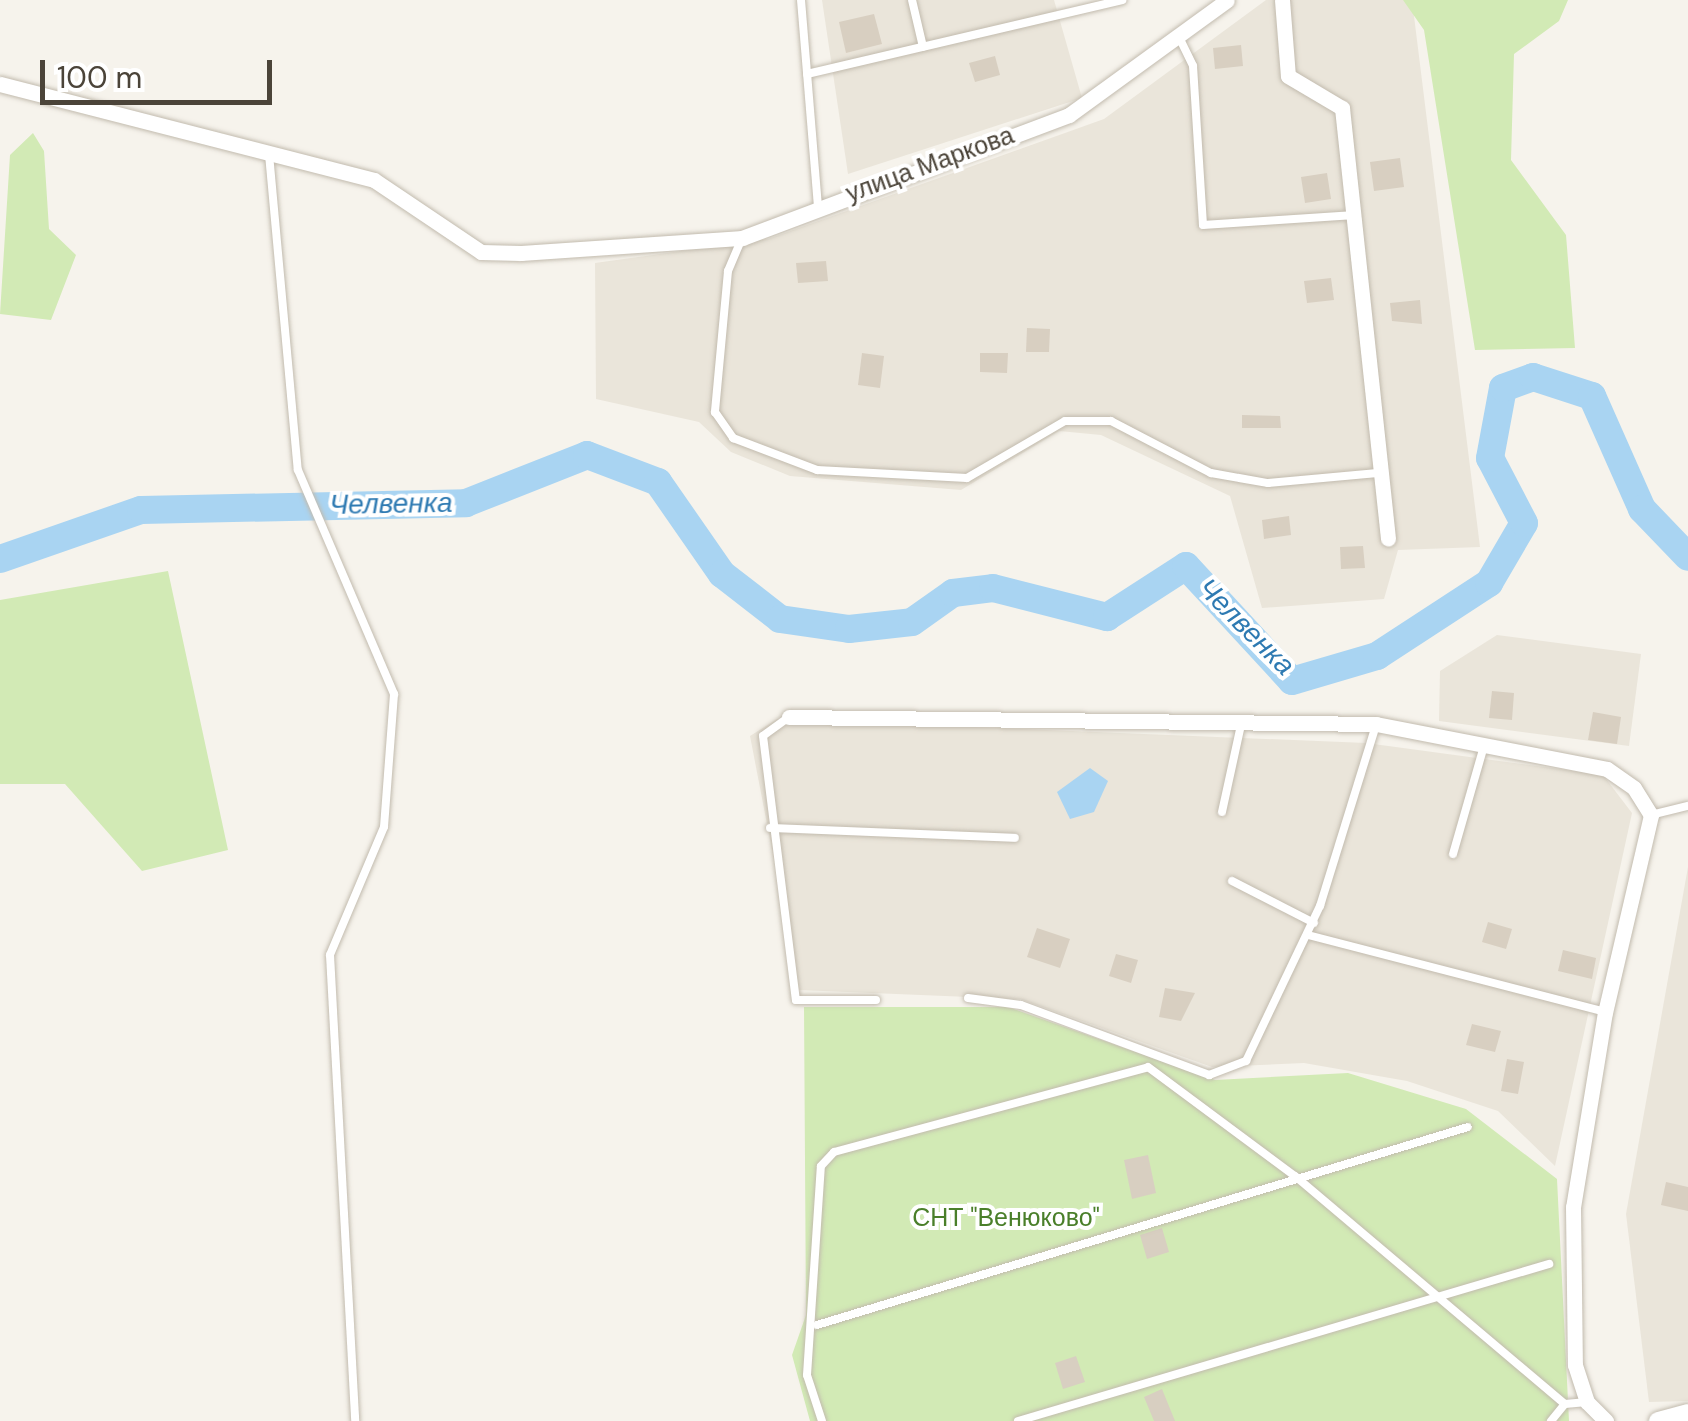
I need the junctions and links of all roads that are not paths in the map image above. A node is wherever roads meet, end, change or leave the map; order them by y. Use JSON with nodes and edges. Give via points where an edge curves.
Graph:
{"nodes":[{"id":1,"x":801,"y":0,"type":"edge"},
{"id":2,"x":912,"y":0,"type":"edge"},
{"id":3,"x":1066,"y":0,"type":"edge"},
{"id":4,"x":1122,"y":0,"type":"edge"},
{"id":5,"x":1227,"y":0,"type":"edge"},
{"id":6,"x":1282,"y":0,"type":"edge"},
{"id":7,"x":1068,"y":12,"type":"junction"},
{"id":8,"x":1179,"y":37,"type":"junction"},
{"id":9,"x":922,"y":47,"type":"junction"},
{"id":10,"x":807,"y":74,"type":"junction"},
{"id":11,"x":0,"y":84,"type":"edge"},
{"id":12,"x":269,"y":154,"type":"junction"},
{"id":13,"x":818,"y":207,"type":"junction"},
{"id":14,"x":1360,"y":215,"type":"junction"},
{"id":15,"x":742,"y":238,"type":"junction"},
{"id":16,"x":1378,"y":473,"type":"junction"},
{"id":17,"x":1388,"y":539,"type":"dead end"},
{"id":18,"x":1243,"y":716,"type":"junction"},
{"id":19,"x":789,"y":718,"type":"joint"},
{"id":20,"x":1376,"y":724,"type":"junction"},
{"id":21,"x":1485,"y":742,"type":"junction"},
{"id":22,"x":1688,"y":806,"type":"edge"},
{"id":23,"x":1222,"y":812,"type":"dead end"},
{"id":24,"x":1651,"y":815,"type":"junction"},
{"id":25,"x":770,"y":828,"type":"junction"},
{"id":26,"x":1015,"y":838,"type":"dead end"},
{"id":27,"x":1453,"y":854,"type":"dead end"},
{"id":28,"x":1232,"y":880,"type":"dead end"},
{"id":29,"x":1314,"y":923,"type":"junction"},
{"id":30,"x":1308,"y":935,"type":"junction"},
{"id":31,"x":968,"y":998,"type":"dead end"},
{"id":32,"x":876,"y":1000,"type":"dead end"},
{"id":33,"x":1605,"y":1012,"type":"junction"},
{"id":34,"x":1468,"y":1128,"type":"dead end"},
{"id":35,"x":1295,"y":1176,"type":"junction"},
{"id":36,"x":1549,"y":1264,"type":"dead end"},
{"id":37,"x":1432,"y":1298,"type":"junction"},
{"id":38,"x":817,"y":1324,"type":"junction"},
{"id":39,"x":1587,"y":1402,"type":"junction"},
{"id":40,"x":1565,"y":1404,"type":"junction"},
{"id":41,"x":1688,"y":1412,"type":"edge"},
{"id":42,"x":354,"y":1421,"type":"edge"},
{"id":43,"x":822,"y":1421,"type":"edge"},
{"id":44,"x":1018,"y":1421,"type":"edge"},
{"id":45,"x":1551,"y":1421,"type":"edge"},
{"id":46,"x":1606,"y":1421,"type":"edge"},
{"id":47,"x":1658,"y":1421,"type":"edge"}],
"edges":[{"from":1,"to":10,"type":"lane","name":"улица Маркова"},
{"from":2,"to":9,"type":"lane"},
{"from":3,"to":7,"type":"lane"},
{"from":4,"to":7,"type":"lane"},
{"from":5,"to":8,"type":"street","name":"улица Маркова"},
{"from":6,"to":14,"type":"street","via":[[1288,76],[1342,108]]},
{"from":7,"to":9,"type":"lane"},
{"from":8,"to":13,"type":"street","name":"улица Маркова","via":[[1069,116]]},
{"from":8,"to":14,"type":"lane","via":[[1192,66],[1202,225]]},
{"from":9,"to":10,"type":"lane"},
{"from":10,"to":13,"type":"lane","name":"улица Маркова"},
{"from":11,"to":12,"type":"street"},
{"from":12,"to":15,"type":"street","via":[[374,180],[481,252]]},
{"from":12,"to":42,"type":"lane","via":[[298,470],[394,694],[384,827],[330,955]]},
{"from":13,"to":15,"type":"street"},
{"from":14,"to":16,"type":"street"},
{"from":15,"to":16,"type":"lane","via":[[728,270],[715,412],[733,438],[800,463],[905,481],[967,478],[1066,421],[1112,420],[1211,473],[1268,483]]},
{"from":16,"to":17,"type":"street"},
{"from":18,"to":19,"type":"street"},
{"from":18,"to":20,"type":"street"},
{"from":18,"to":23,"type":"lane"},
{"from":19,"to":25,"type":"lane","via":[[763,736]]},
{"from":20,"to":21,"type":"street"},
{"from":20,"to":29,"type":"lane"},
{"from":21,"to":24,"type":"street","via":[[1607,769]]},
{"from":21,"to":27,"type":"lane"},
{"from":22,"to":24,"type":"lane"},
{"from":24,"to":33,"type":"street"},
{"from":25,"to":26,"type":"lane"},
{"from":25,"to":32,"type":"lane","via":[[796,1000]]},
{"from":28,"to":29,"type":"lane"},
{"from":29,"to":30,"type":"lane"},
{"from":30,"to":31,"type":"lane","via":[[1246,1060],[1210,1075],[1020,1004]]},
{"from":30,"to":33,"type":"lane"},
{"from":33,"to":39,"type":"street","via":[[1574,1207],[1576,1366]]},
{"from":34,"to":35,"type":"lane"},
{"from":35,"to":37,"type":"lane"},
{"from":35,"to":38,"type":"lane"},
{"from":35,"to":38,"type":"lane","via":[[1148,1067],[834,1152],[821,1166]]},
{"from":36,"to":37,"type":"lane"},
{"from":37,"to":40,"type":"lane"},
{"from":37,"to":44,"type":"lane"},
{"from":38,"to":43,"type":"lane","via":[[807,1376]]},
{"from":39,"to":40,"type":"lane"},
{"from":39,"to":46,"type":"street"},
{"from":40,"to":45,"type":"lane"},
{"from":41,"to":47,"type":"street"}]}
